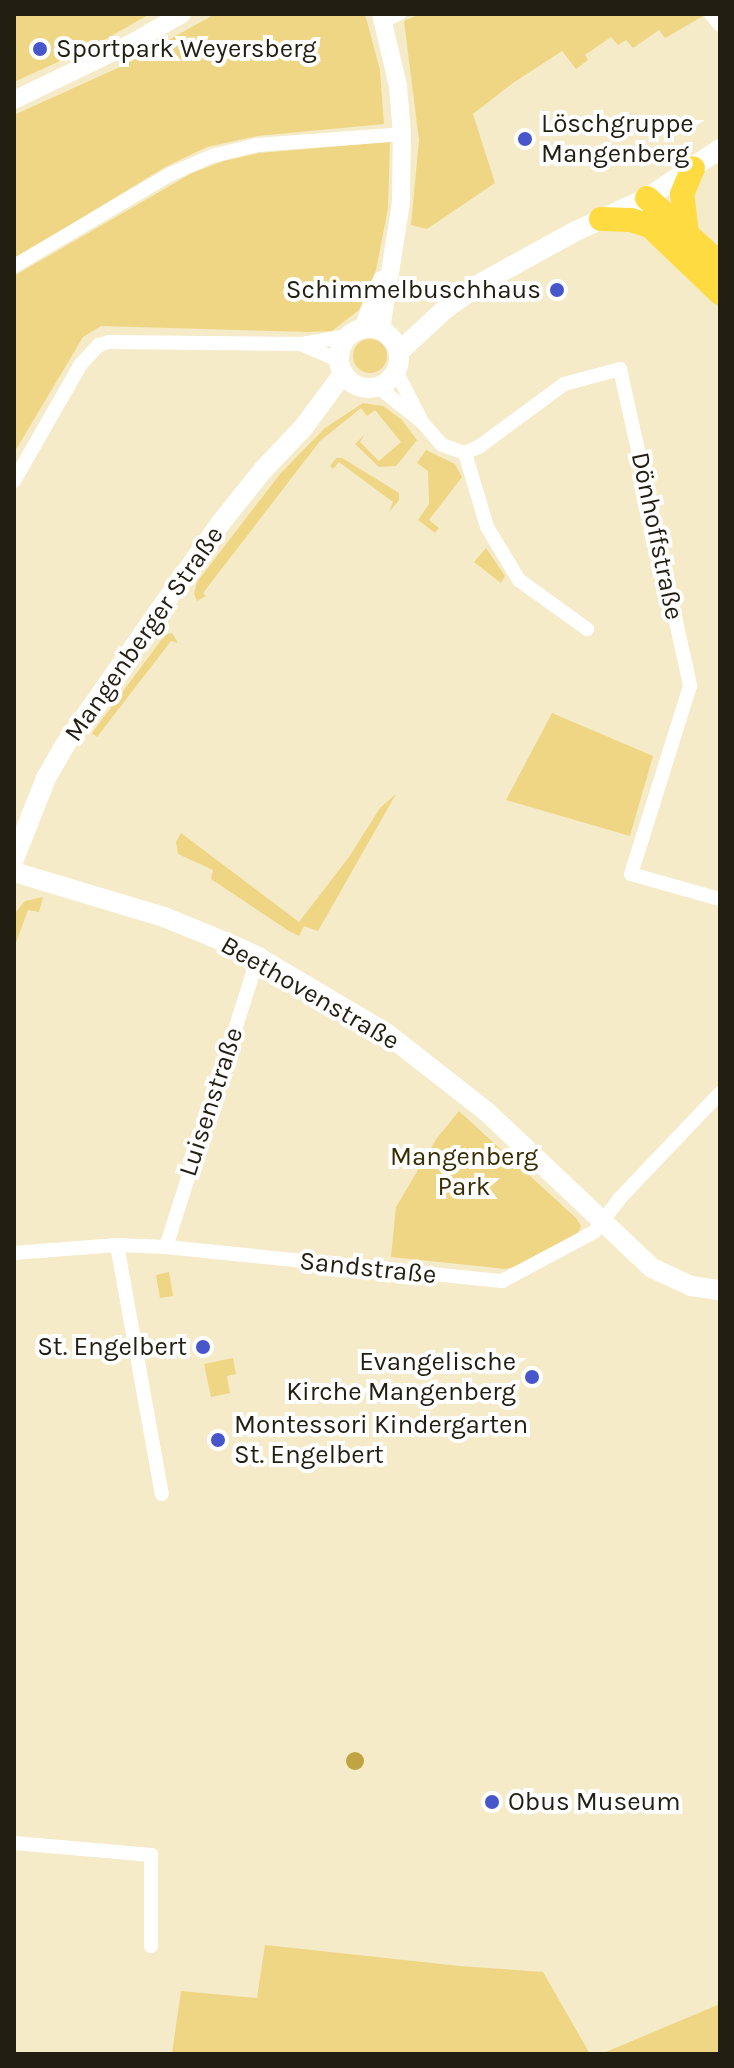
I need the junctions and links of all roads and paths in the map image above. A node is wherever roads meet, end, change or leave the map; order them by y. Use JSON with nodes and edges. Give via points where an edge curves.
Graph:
{"nodes":[{"id":1,"x":182,"y":14,"type":"edge"},
{"id":2,"x":711,"y":14,"type":"edge"},
{"id":3,"x":388,"y":16,"type":"edge"},
{"id":4,"x":720,"y":25,"type":"edge"},
{"id":5,"x":14,"y":100,"type":"edge"},
{"id":6,"x":402,"y":134,"type":"junction"},
{"id":7,"x":720,"y":149,"type":"edge"},
{"id":8,"x":693,"y":168,"type":"junction"},
{"id":9,"x":647,"y":198,"type":"junction"},
{"id":10,"x":601,"y":219,"type":"junction"},
{"id":11,"x":650,"y":226,"type":"junction"},
{"id":12,"x":687,"y":233,"type":"junction"},
{"id":13,"x":720,"y":264,"type":"edge"},
{"id":14,"x":14,"y":266,"type":"edge"},
{"id":15,"x":720,"y":293,"type":"edge"},
{"id":16,"x":379,"y":342,"type":"junction"},
{"id":17,"x":302,"y":344,"type":"junction"},
{"id":18,"x":341,"y":367,"type":"junction"},
{"id":19,"x":370,"y":387,"type":"junction"},
{"id":20,"x":422,"y":422,"type":"junction"},
{"id":21,"x":303,"y":428,"type":"junction"},
{"id":22,"x":465,"y":453,"type":"junction"},
{"id":23,"x":14,"y":481,"type":"edge"},
{"id":24,"x":587,"y":629,"type":"dead end"},
{"id":25,"x":14,"y":859,"type":"edge"},
{"id":26,"x":14,"y":872,"type":"edge"},
{"id":27,"x":720,"y":899,"type":"edge"},
{"id":28,"x":258,"y":957,"type":"junction"},
{"id":29,"x":720,"y":1093,"type":"edge"},
{"id":30,"x":597,"y":1227,"type":"junction"},
{"id":31,"x":117,"y":1245,"type":"junction"},
{"id":32,"x":166,"y":1247,"type":"junction"},
{"id":33,"x":14,"y":1253,"type":"edge"},
{"id":34,"x":720,"y":1290,"type":"edge"},
{"id":35,"x":162,"y":1494,"type":"dead end"},
{"id":36,"x":14,"y":1843,"type":"edge"},
{"id":37,"x":151,"y":1946,"type":"dead end"}],
"edges":[{"from":1,"to":5,"type":"street"},
{"from":2,"to":4,"type":"street"},
{"from":3,"to":6,"type":"street"},
{"from":6,"to":14,"type":"street","via":[[257,145],[212,156],[157,181]]},
{"from":6,"to":16,"type":"street","via":[[401,203]]},
{"from":7,"to":8,"type":"main road"},
{"from":8,"to":9,"type":"main road"},
{"from":8,"to":12,"type":"highway","via":[[682,194]]},
{"from":9,"to":10,"type":"main road"},
{"from":9,"to":11,"type":"highway"},
{"from":9,"to":12,"type":"highway"},
{"from":10,"to":11,"type":"highway"},
{"from":10,"to":16,"type":"main road"},
{"from":11,"to":15,"type":"highway"},
{"from":12,"to":13,"type":"highway"},
{"from":16,"to":17,"type":"street"},
{"from":16,"to":18,"type":"main road","name":"Mangenberger Straße"},
{"from":16,"to":19,"type":"main road","name":"Mangenberger Straße"},
{"from":16,"to":20,"type":"street"},
{"from":17,"to":18,"type":"street"},
{"from":17,"to":23,"type":"street","via":[[99,345],[81,364]]},
{"from":18,"to":19,"type":"main road"},
{"from":18,"to":21,"type":"main road","name":"Mangenberger Straße"},
{"from":19,"to":20,"type":"street"},
{"from":19,"to":21,"type":"main road","name":"Mangenberger Straße"},
{"from":20,"to":22,"type":"street","via":[[442,445]]},
{"from":21,"to":25,"type":"main road","name":"Mangenberger Straße","via":[[219,525],[63,748]]},
{"from":22,"to":24,"type":"street","via":[[487,527],[511,569]]},
{"from":22,"to":27,"type":"street","name":"Dönhoffstraße","via":[[564,384],[620,369],[690,686],[631,874]]},
{"from":26,"to":28,"type":"main road","name":"Beethovenstraße","via":[[164,917]]},
{"from":28,"to":30,"type":"main road","name":"Beethovenstraße","via":[[396,1040],[487,1112]]},
{"from":28,"to":32,"type":"street","name":"Luisenstraße"},
{"from":29,"to":30,"type":"street","name":"Sandstraße"},
{"from":30,"to":32,"type":"street","name":"Sandstraße","via":[[502,1281]]},
{"from":30,"to":34,"type":"main road","name":"Beethovenstraße","via":[[666,1277]]},
{"from":31,"to":32,"type":"street","name":"Sandstraße"},
{"from":31,"to":33,"type":"street","name":"Sandstraße"},
{"from":31,"to":35,"type":"street"},
{"from":36,"to":37,"type":"street","via":[[151,1855]]}]}
